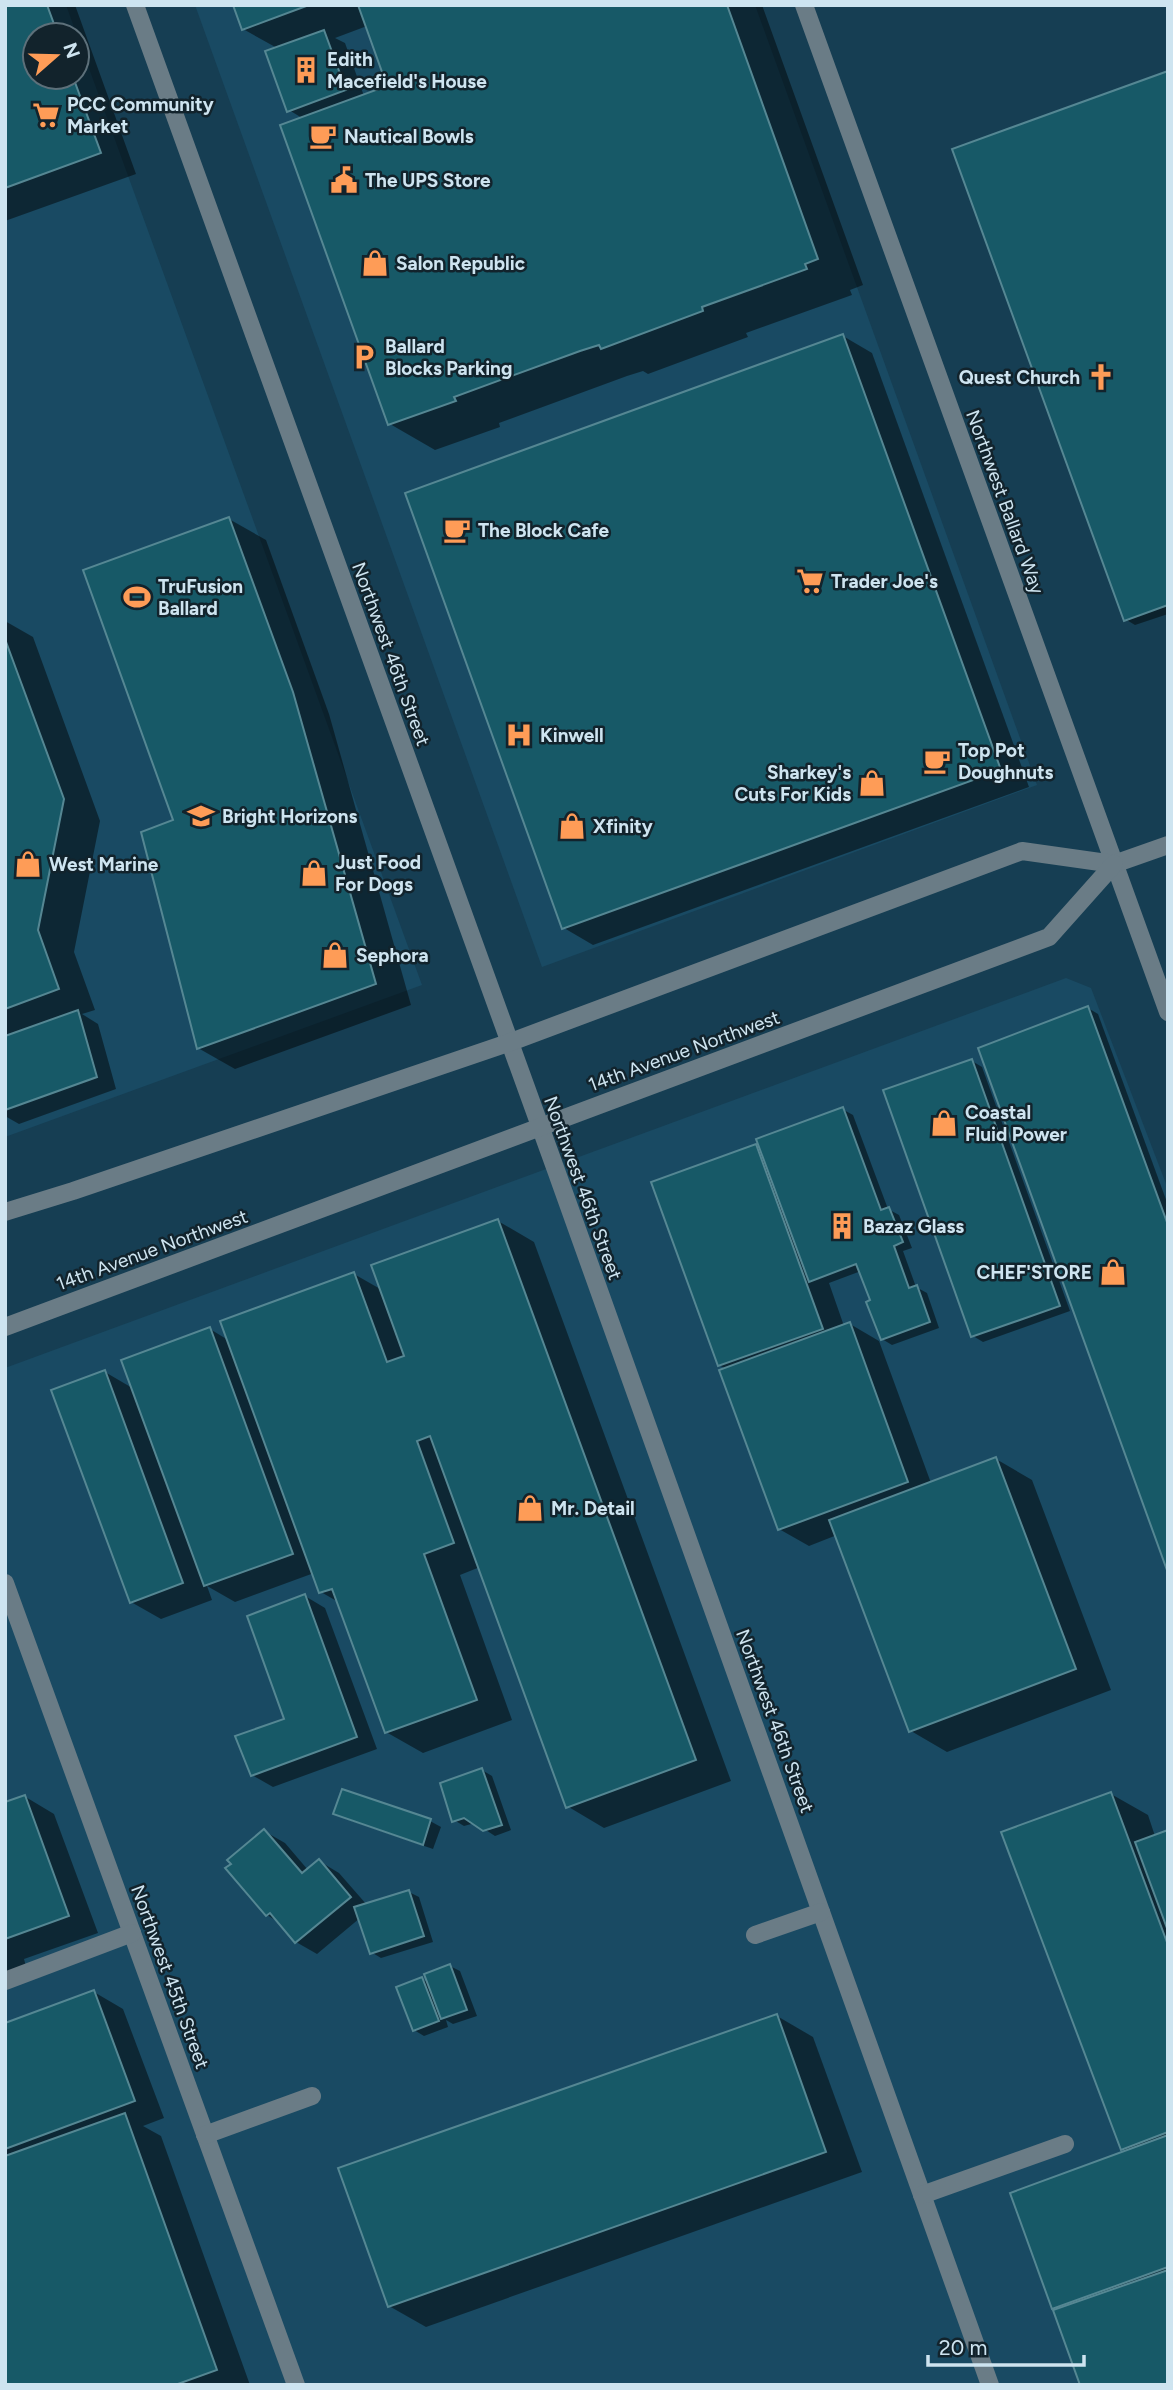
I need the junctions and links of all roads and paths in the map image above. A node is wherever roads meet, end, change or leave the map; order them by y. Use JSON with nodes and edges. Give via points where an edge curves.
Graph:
{"nodes":[{"id":1,"x":135,"y":5,"type":"edge"},
{"id":2,"x":804,"y":5,"type":"edge"},
{"id":3,"x":1168,"y":845,"type":"edge"},
{"id":4,"x":1114,"y":864,"type":"junction"},
{"id":5,"x":1168,"y":1012,"type":"edge"},
{"id":6,"x":508,"y":1043,"type":"junction"},
{"id":7,"x":539,"y":1127,"type":"junction"},
{"id":8,"x":5,"y":1212,"type":"edge"},
{"id":9,"x":5,"y":1327,"type":"edge"},
{"id":10,"x":5,"y":1583,"type":"edge"},
{"id":11,"x":821,"y":1912,"type":"junction"},
{"id":12,"x":132,"y":1933,"type":"junction"},
{"id":13,"x":755,"y":1935,"type":"dead end"},
{"id":14,"x":5,"y":1981,"type":"edge"},
{"id":15,"x":312,"y":2096,"type":"dead end"},
{"id":16,"x":205,"y":2135,"type":"junction"},
{"id":17,"x":1065,"y":2144,"type":"dead end"},
{"id":18,"x":922,"y":2195,"type":"junction"},
{"id":19,"x":296,"y":2385,"type":"edge"},
{"id":20,"x":990,"y":2385,"type":"edge"}],
"edges":[{"from":1,"to":6,"type":"street","name":"Northwest 46th Street"},
{"from":2,"to":4,"type":"street","name":"Northwest Ballard Way"},
{"from":3,"to":4,"type":"street","name":"14th Avenue Northwest"},
{"from":4,"to":5,"type":"street","name":"Northwest Ballard Way"},
{"from":4,"to":6,"type":"street","name":"14th Avenue Northwest","via":[[1022,851]]},
{"from":4,"to":7,"type":"street","name":"14th Avenue Northwest","via":[[1049,937]]},
{"from":6,"to":7,"type":"street","name":"Northwest 46th Street"},
{"from":6,"to":8,"type":"street","name":"14th Avenue Northwest"},
{"from":7,"to":9,"type":"street","name":"14th Avenue Northwest"},
{"from":7,"to":11,"type":"street","name":"Northwest 46th Street"},
{"from":10,"to":12,"type":"street","name":"Northwest 45th Street"},
{"from":11,"to":13,"type":"street"},
{"from":11,"to":18,"type":"street","name":"Northwest 46th Street"},
{"from":12,"to":14,"type":"street"},
{"from":12,"to":16,"type":"street","name":"Northwest 45th Street"},
{"from":15,"to":16,"type":"street"},
{"from":16,"to":19,"type":"street","name":"Northwest 45th Street"},
{"from":17,"to":18,"type":"street"},
{"from":18,"to":20,"type":"street","name":"Northwest 46th Street"}]}
